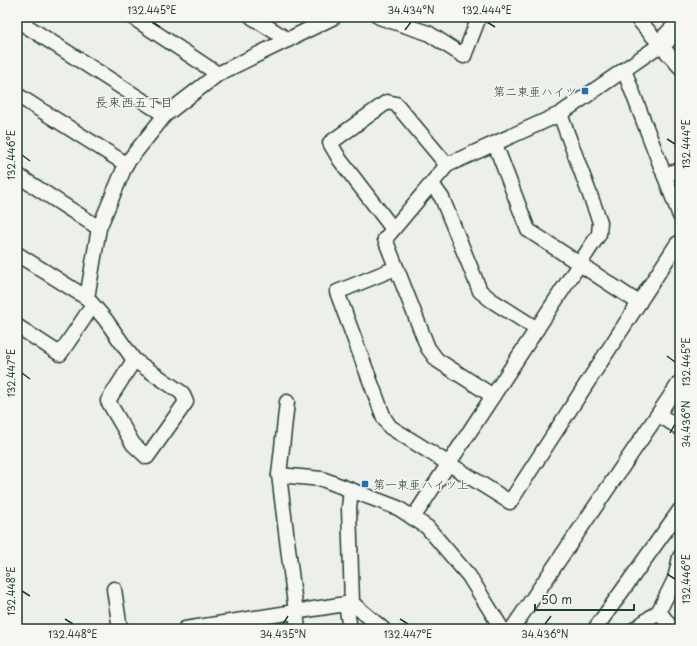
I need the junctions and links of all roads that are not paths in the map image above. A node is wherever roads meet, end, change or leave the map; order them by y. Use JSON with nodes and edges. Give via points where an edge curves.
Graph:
{"nodes":[{"id":1,"x":132,"y":17,"type":"edge"},
{"id":2,"x":252,"y":17,"type":"edge"},
{"id":3,"x":334,"y":17,"type":"edge"},
{"id":4,"x":379,"y":17,"type":"edge"},
{"id":5,"x":479,"y":17,"type":"edge"},
{"id":6,"x":636,"y":17,"type":"edge"},
{"id":7,"x":17,"y":20,"type":"edge"},
{"id":8,"x":680,"y":24,"type":"edge"},
{"id":9,"x":288,"y":40,"type":"junction"},
{"id":10,"x":660,"y":45,"type":"junction"},
{"id":11,"x":680,"y":67,"type":"edge"},
{"id":12,"x":624,"y":70,"type":"junction"},
{"id":13,"x":218,"y":74,"type":"junction"},
{"id":14,"x":17,"y":95,"type":"edge"},
{"id":15,"x":560,"y":114,"type":"junction"},
{"id":16,"x":165,"y":115,"type":"junction"},
{"id":17,"x":495,"y":144,"type":"junction"},
{"id":18,"x":126,"y":164,"type":"junction"},
{"id":19,"x":447,"y":165,"type":"junction"},
{"id":20,"x":680,"y":170,"type":"edge"},
{"id":21,"x":17,"y":175,"type":"edge"},
{"id":22,"x":664,"y":175,"type":"junction"},
{"id":23,"x":432,"y":184,"type":"junction"},
{"id":24,"x":680,"y":216,"type":"edge"},
{"id":25,"x":99,"y":228,"type":"junction"},
{"id":26,"x":393,"y":229,"type":"junction"},
{"id":27,"x":680,"y":242,"type":"edge"},
{"id":28,"x":17,"y":254,"type":"edge"},
{"id":29,"x":580,"y":264,"type":"junction"},
{"id":30,"x":396,"y":268,"type":"junction"},
{"id":31,"x":90,"y":302,"type":"junction"},
{"id":32,"x":639,"y":303,"type":"junction"},
{"id":33,"x":17,"y":326,"type":"edge"},
{"id":34,"x":537,"y":329,"type":"junction"},
{"id":35,"x":134,"y":360,"type":"junction"},
{"id":36,"x":680,"y":382,"type":"edge"},
{"id":37,"x":493,"y":396,"type":"junction"},
{"id":38,"x":287,"y":402,"type":"dead end"},
{"id":39,"x":659,"y":415,"type":"junction"},
{"id":40,"x":680,"y":428,"type":"edge"},
{"id":41,"x":449,"y":463,"type":"junction"},
{"id":42,"x":279,"y":475,"type":"junction"},
{"id":43,"x":351,"y":490,"type":"junction"},
{"id":44,"x":680,"y":510,"type":"edge"},
{"id":45,"x":413,"y":518,"type":"junction"},
{"id":46,"x":680,"y":557,"type":"edge"},
{"id":47,"x":114,"y":589,"type":"dead end"},
{"id":48,"x":349,"y":604,"type":"junction"},
{"id":49,"x":296,"y":611,"type":"junction"},
{"id":50,"x":659,"y":611,"type":"junction"},
{"id":51,"x":238,"y":625,"type":"edge"},
{"id":52,"x":120,"y":629,"type":"edge"},
{"id":53,"x":185,"y":629,"type":"edge"},
{"id":54,"x":298,"y":629,"type":"edge"},
{"id":55,"x":350,"y":629,"type":"edge"},
{"id":56,"x":383,"y":629,"type":"edge"},
{"id":57,"x":502,"y":629,"type":"edge"},
{"id":58,"x":512,"y":629,"type":"edge"},
{"id":59,"x":595,"y":629,"type":"edge"},
{"id":60,"x":636,"y":629,"type":"edge"},
{"id":61,"x":672,"y":629,"type":"edge"}],
"edges":[{"from":1,"to":13,"type":"street"},
{"from":2,"to":9,"type":"street"},
{"from":3,"to":9,"type":"street"},
{"from":4,"to":5,"type":"street","via":[[428,33],[464,56]]},
{"from":6,"to":10,"type":"street"},
{"from":7,"to":16,"type":"street"},
{"from":8,"to":10,"type":"street"},
{"from":9,"to":13,"type":"street"},
{"from":10,"to":11,"type":"street"},
{"from":10,"to":12,"type":"street"},
{"from":12,"to":15,"type":"street"},
{"from":12,"to":22,"type":"street"},
{"from":13,"to":16,"type":"street"},
{"from":14,"to":18,"type":"street"},
{"from":15,"to":17,"type":"street"},
{"from":15,"to":29,"type":"street","via":[[600,222],[599,234]]},
{"from":16,"to":18,"type":"street"},
{"from":17,"to":19,"type":"street"},
{"from":17,"to":29,"type":"street","via":[[528,230]]},
{"from":18,"to":25,"type":"street"},
{"from":19,"to":23,"type":"street"},
{"from":19,"to":26,"type":"street","via":[[396,104],[387,102],[330,143]]},
{"from":20,"to":22,"type":"street"},
{"from":21,"to":25,"type":"street"},
{"from":22,"to":24,"type":"street"},
{"from":23,"to":26,"type":"street"},
{"from":23,"to":34,"type":"street","via":[[442,198],[480,291]]},
{"from":25,"to":31,"type":"street"},
{"from":26,"to":30,"type":"street","via":[[385,239]]},
{"from":27,"to":32,"type":"street"},
{"from":28,"to":31,"type":"street"},
{"from":29,"to":32,"type":"street"},
{"from":29,"to":34,"type":"street"},
{"from":30,"to":37,"type":"street","via":[[428,348],[437,360]]},
{"from":30,"to":41,"type":"street","via":[[337,292],[384,418],[390,426]]},
{"from":31,"to":33,"type":"street","via":[[60,354]]},
{"from":31,"to":35,"type":"street"},
{"from":32,"to":41,"type":"street","via":[[510,502]]},
{"from":34,"to":37,"type":"street"},
{"from":35,"to":35,"type":"street","via":[[182,393],[186,402],[147,457],[133,444],[108,401]]},
{"from":36,"to":39,"type":"street"},
{"from":37,"to":41,"type":"street"},
{"from":38,"to":42,"type":"street"},
{"from":39,"to":40,"type":"street"},
{"from":39,"to":58,"type":"street"},
{"from":41,"to":45,"type":"street"},
{"from":42,"to":43,"type":"street","via":[[322,479]]},
{"from":42,"to":49,"type":"street"},
{"from":43,"to":45,"type":"street","via":[[398,508]]},
{"from":43,"to":48,"type":"street","via":[[348,508]]},
{"from":44,"to":59,"type":"street"},
{"from":45,"to":57,"type":"street","via":[[427,527],[469,576]]},
{"from":46,"to":50,"type":"street","via":[[675,579]]},
{"from":47,"to":52,"type":"street"},
{"from":48,"to":49,"type":"street"},
{"from":48,"to":55,"type":"street"},
{"from":48,"to":56,"type":"street"},
{"from":49,"to":51,"type":"street"},
{"from":49,"to":54,"type":"street"},
{"from":50,"to":60,"type":"street"},
{"from":50,"to":61,"type":"street"},
{"from":51,"to":53,"type":"street"}]}
